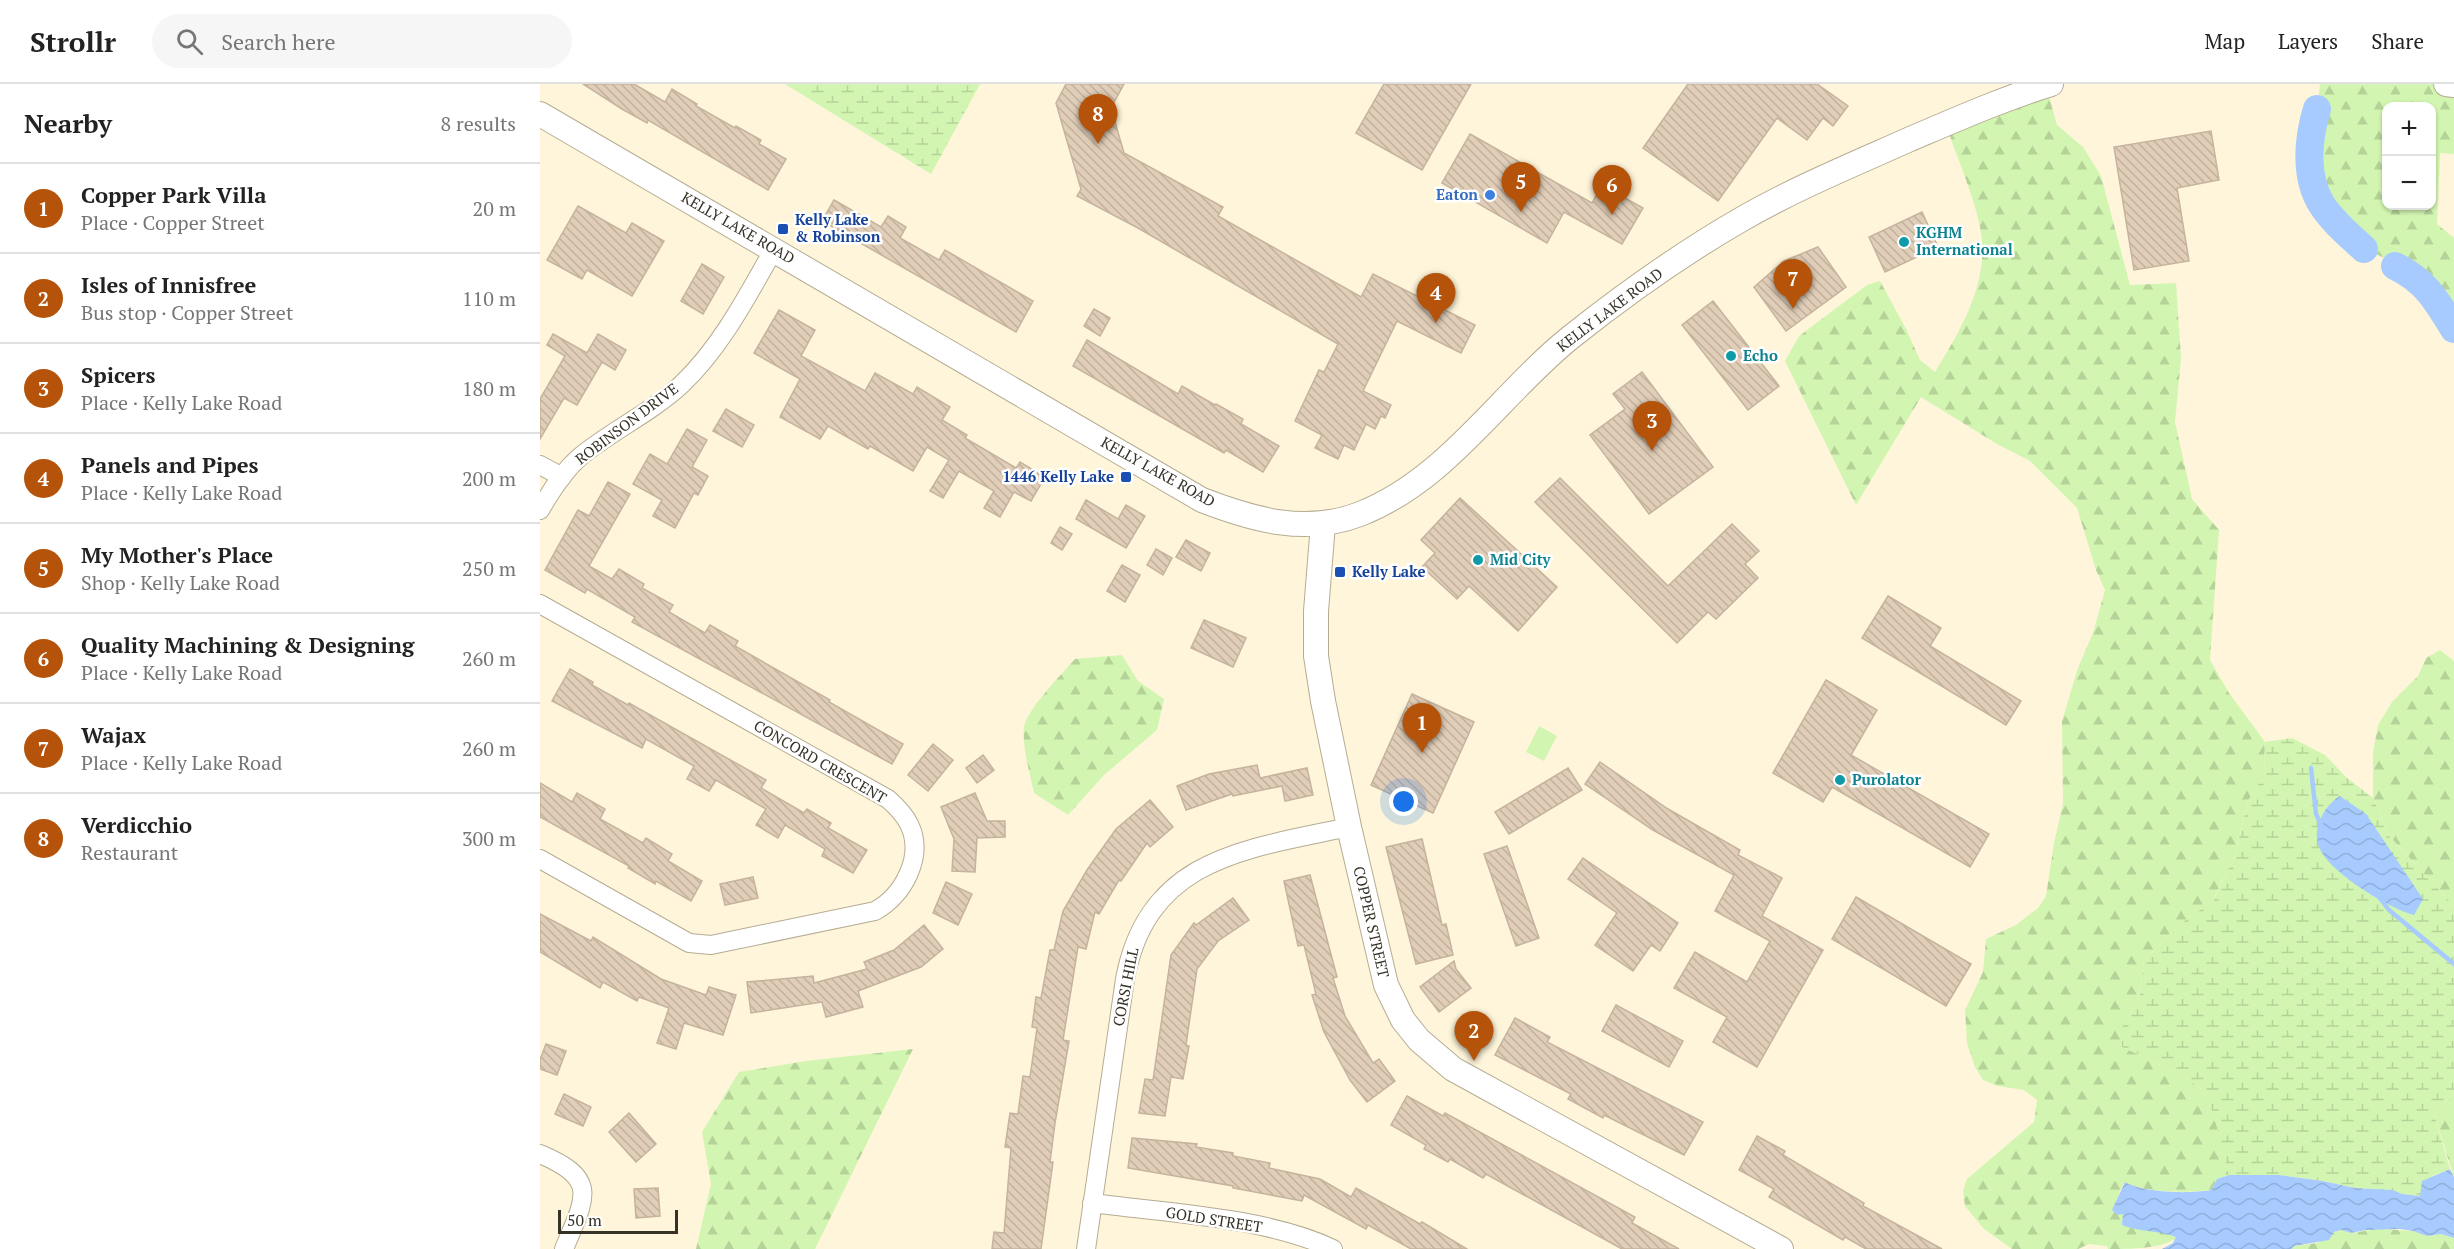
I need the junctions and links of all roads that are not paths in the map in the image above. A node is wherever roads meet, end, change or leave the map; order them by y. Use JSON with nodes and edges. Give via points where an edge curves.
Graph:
{"nodes":[{"id":1,"x":2051,"y":84,"type":"edge"},
{"id":2,"x":2446,"y":84,"type":"edge"},
{"id":3,"x":2454,"y":85,"type":"edge"},
{"id":4,"x":540,"y":114,"type":"edge"},
{"id":5,"x":774,"y":249,"type":"junction"},
{"id":6,"x":540,"y":465,"type":"edge"},
{"id":7,"x":562,"y":477,"type":"junction"},
{"id":8,"x":540,"y":510,"type":"edge"},
{"id":9,"x":1323,"y":524,"type":"junction"},
{"id":10,"x":540,"y":604,"type":"edge"},
{"id":11,"x":1349,"y":827,"type":"junction"},
{"id":12,"x":540,"y":859,"type":"edge"},
{"id":13,"x":540,"y":1154,"type":"edge"},
{"id":14,"x":1092,"y":1203,"type":"junction"},
{"id":15,"x":564,"y":1249,"type":"edge"},
{"id":16,"x":1086,"y":1249,"type":"edge"},
{"id":17,"x":1333,"y":1249,"type":"edge"},
{"id":18,"x":1781,"y":1249,"type":"edge"}],
"edges":[{"from":1,"to":9,"type":"street","name":"KELLY LAKE ROAD","via":[[1812,182],[1688,252],[1538,365],[1410,489],[1360,514]]},
{"from":2,"to":3,"type":"street"},
{"from":4,"to":5,"type":"street","name":"KELLY LAKE ROAD"},
{"from":5,"to":7,"type":"street","name":"ROBINSON DRIVE","via":[[725,331],[699,366],[662,401],[579,457]]},
{"from":5,"to":9,"type":"street","name":"KELLY LAKE ROAD","via":[[1202,500],[1243,516],[1287,525]]},
{"from":6,"to":7,"type":"street"},
{"from":7,"to":8,"type":"street","name":"ROBINSON DRIVE"},
{"from":9,"to":11,"type":"street","name":"COPPER STREET","via":[[1316,656]]},
{"from":10,"to":12,"type":"street","name":"CONCORD CRESCENT","via":[[888,799],[910,825],[915,850],[904,883],[886,905],[875,911],[711,945],[689,943]]},
{"from":11,"to":14,"type":"street","name":"CORSI HILL","via":[[1216,860],[1176,885],[1146,920],[1132,948],[1125,979]]},
{"from":11,"to":18,"type":"street","name":"COPPER STREET","via":[[1381,971],[1403,1020],[1419,1040],[1468,1077]]},
{"from":13,"to":15,"type":"street","via":[[570,1168],[581,1184],[584,1196]]},
{"from":14,"to":16,"type":"street","name":"CORSI HILL"},
{"from":14,"to":17,"type":"street","name":"GOLD STREET","via":[[1256,1225]]}]}
